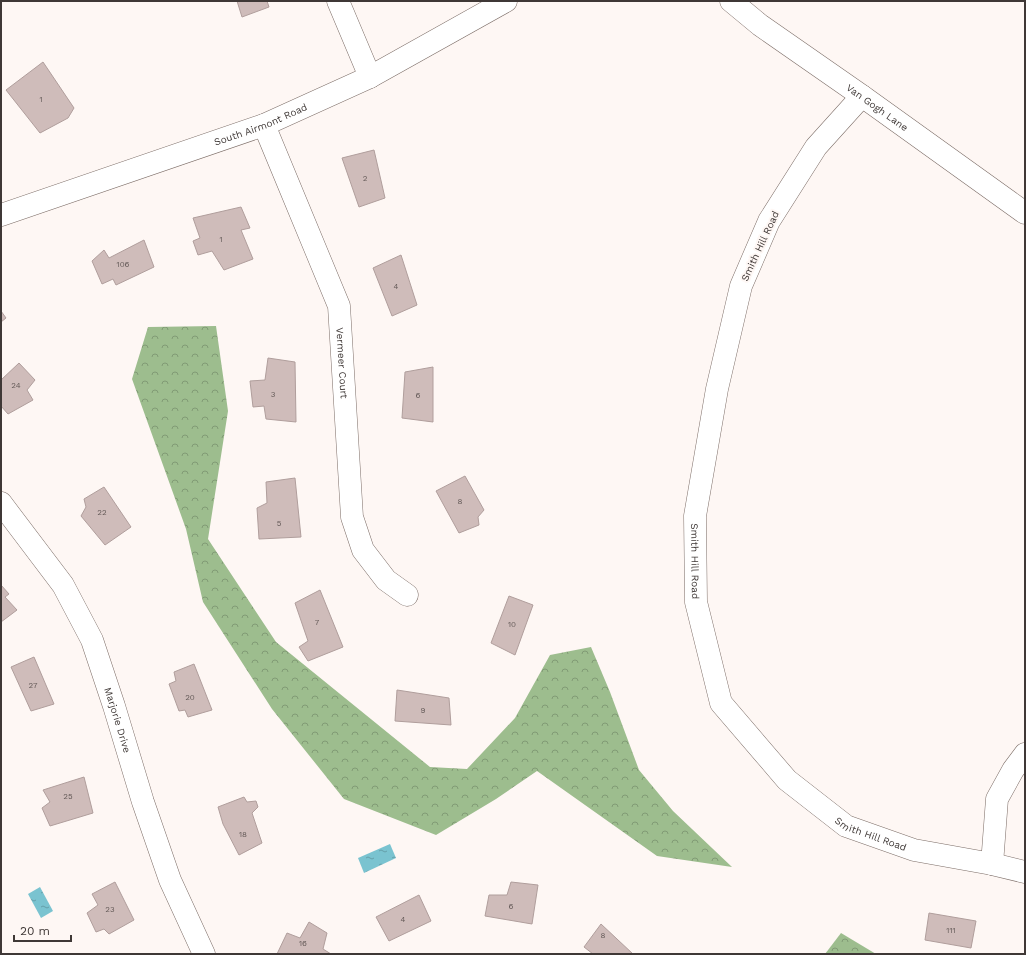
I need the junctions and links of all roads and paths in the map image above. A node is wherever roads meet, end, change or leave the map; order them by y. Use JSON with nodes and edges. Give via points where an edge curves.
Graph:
{"nodes":[{"id":1,"x":338,"y":1,"type":"edge"},
{"id":2,"x":506,"y":1,"type":"edge"},
{"id":3,"x":731,"y":1,"type":"edge"},
{"id":4,"x":370,"y":77,"type":"junction"},
{"id":5,"x":862,"y":96,"type":"junction"},
{"id":6,"x":264,"y":125,"type":"junction"},
{"id":7,"x":1025,"y":212,"type":"edge"},
{"id":8,"x":1,"y":214,"type":"edge"},
{"id":9,"x":1,"y":503,"type":"edge"},
{"id":10,"x":407,"y":595,"type":"dead end"},
{"id":11,"x":1025,"y":754,"type":"edge"},
{"id":12,"x":992,"y":864,"type":"junction"},
{"id":13,"x":1025,"y":872,"type":"edge"},
{"id":14,"x":204,"y":954,"type":"edge"}],
"edges":[{"from":1,"to":4,"type":"street"},
{"from":2,"to":4,"type":"street","name":"South Airmont Road"},
{"from":3,"to":5,"type":"street","name":"Van Gogh Lane","via":[[760,25]]},
{"from":4,"to":6,"type":"street","name":"South Airmont Road"},
{"from":5,"to":7,"type":"street","name":"Van Gogh Lane"},
{"from":5,"to":12,"type":"street","name":"Smith Hill Road","via":[[816,147],[777,208],[741,286],[717,389],[695,516],[696,602],[721,704],[787,780],[846,826],[914,850]]},
{"from":6,"to":8,"type":"street","name":"South Airmont Road"},
{"from":6,"to":10,"type":"street","name":"Vermeer Court","via":[[339,306],[352,517],[363,550],[386,580]]},
{"from":9,"to":14,"type":"street","name":"Marjorie Drive","via":[[63,585],[92,640],[170,880]]},
{"from":11,"to":12,"type":"street","via":[[997,799]]},
{"from":12,"to":13,"type":"street","name":"Smith Hill Road"}]}
